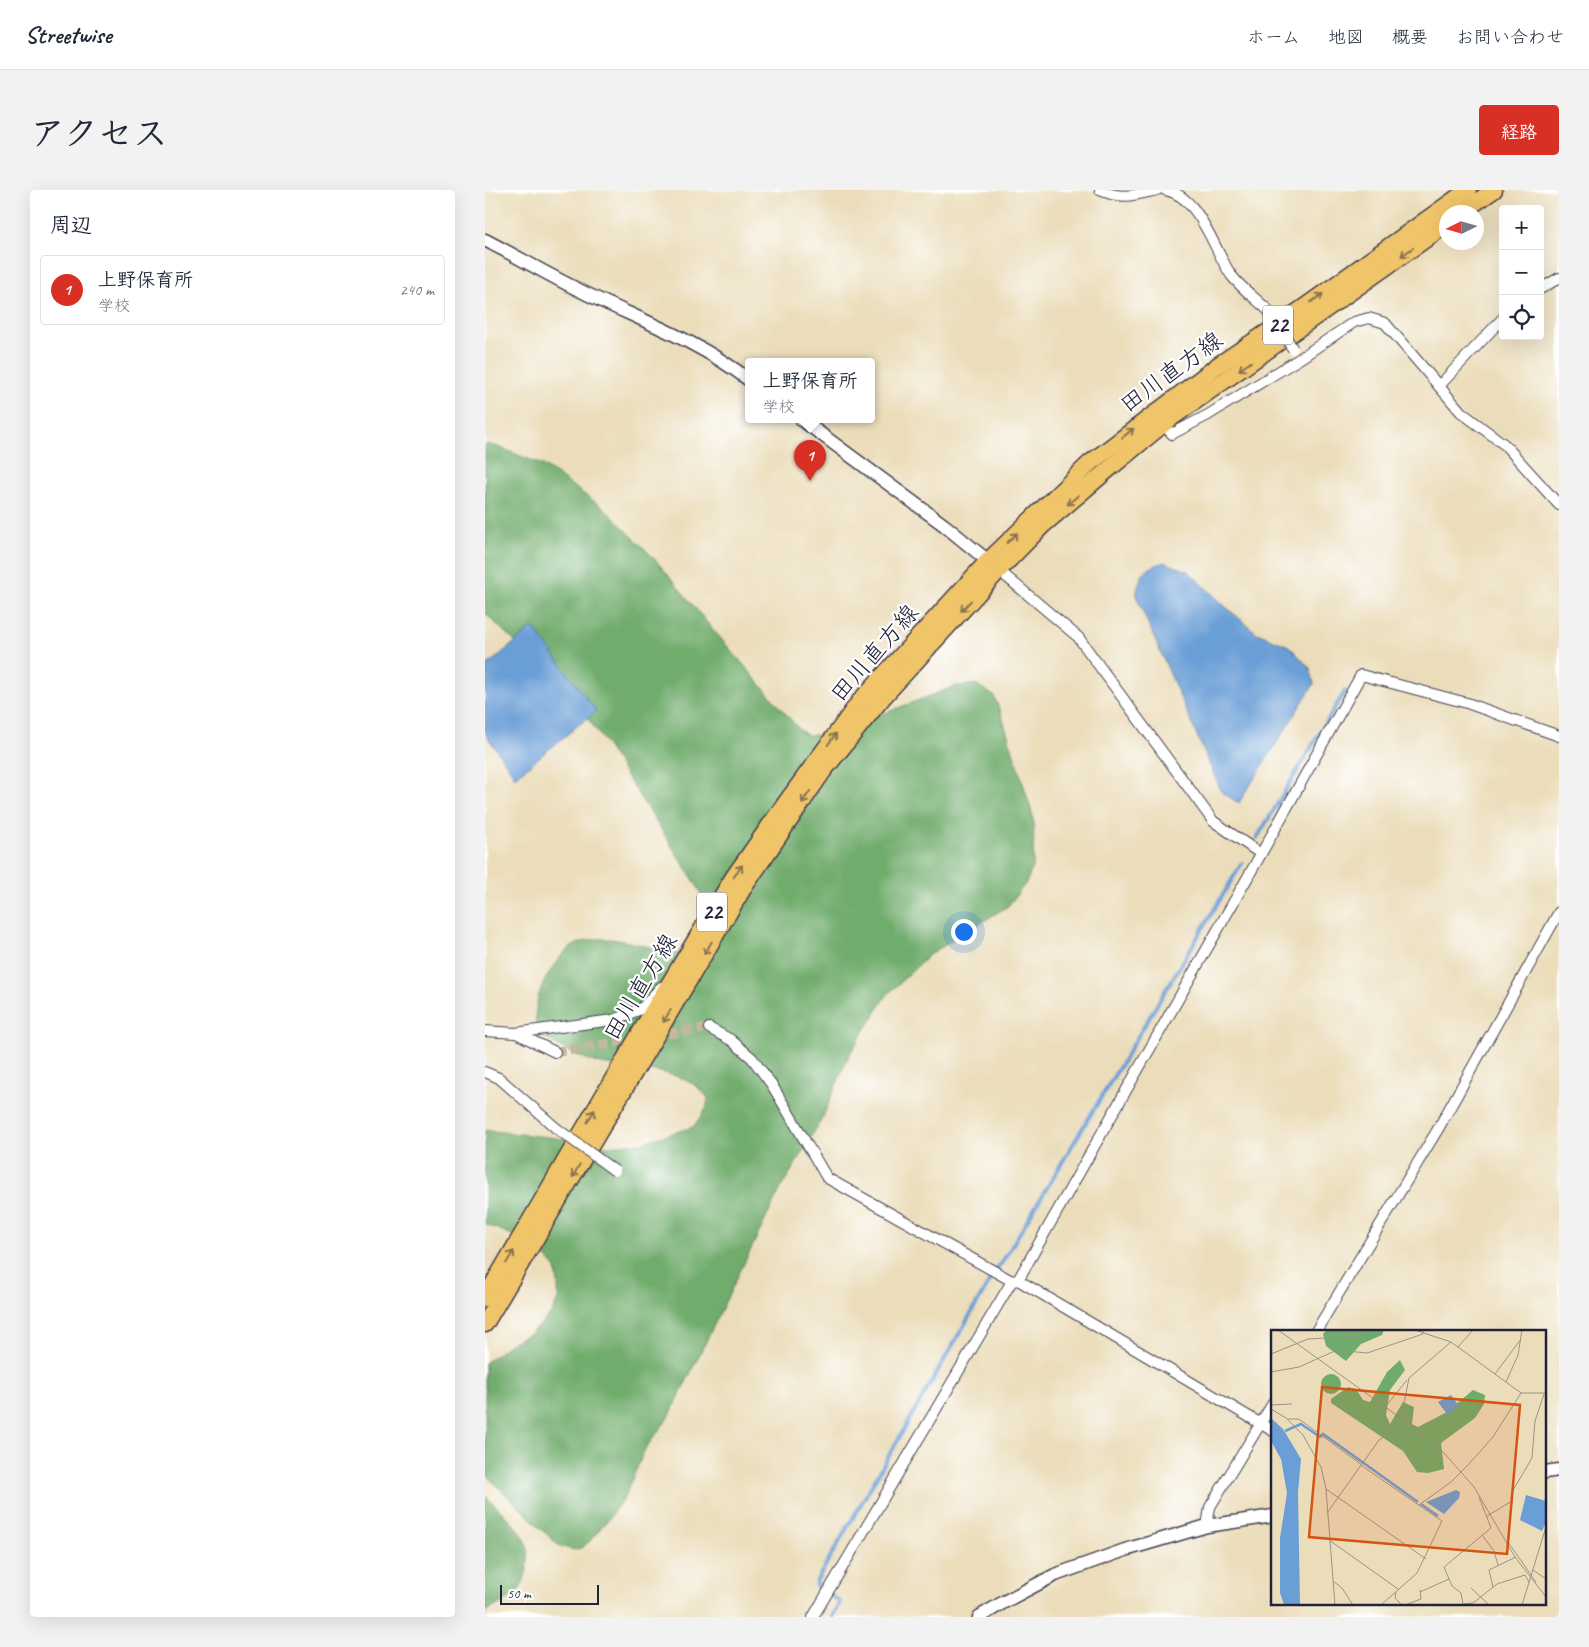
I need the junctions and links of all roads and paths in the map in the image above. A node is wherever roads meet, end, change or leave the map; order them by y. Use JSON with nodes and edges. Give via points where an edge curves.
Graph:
{"nodes":[{"id":1,"x":1100,"y":190,"type":"edge"},
{"id":2,"x":1157,"y":190,"type":"edge"},
{"id":3,"x":1165,"y":190,"type":"edge"},
{"id":4,"x":1468,"y":190,"type":"edge"},
{"id":5,"x":1494,"y":190,"type":"edge"},
{"id":6,"x":1472,"y":205,"type":"edge"},
{"id":7,"x":1439,"y":230,"type":"edge"},
{"id":8,"x":485,"y":240,"type":"edge"},
{"id":9,"x":1559,"y":278,"type":"edge"},
{"id":10,"x":1544,"y":287,"type":"edge"},
{"id":11,"x":1499,"y":322,"type":"edge"},
{"id":12,"x":1299,"y":359,"type":"junction"},
{"id":13,"x":745,"y":377,"type":"edge"},
{"id":14,"x":1439,"y":386,"type":"junction"},
{"id":15,"x":806,"y":423,"type":"edge"},
{"id":16,"x":1163,"y":424,"type":"junction"},
{"id":17,"x":1559,"y":505,"type":"edge"},
{"id":18,"x":1039,"y":521,"type":"junction"},
{"id":19,"x":993,"y":566,"type":"junction"},
{"id":20,"x":1559,"y":736,"type":"edge"},
{"id":21,"x":1261,"y":854,"type":"junction"},
{"id":22,"x":1559,"y":912,"type":"edge"},
{"id":23,"x":681,"y":962,"type":"junction"},
{"id":24,"x":709,"y":1028,"type":"tunnel mouth"},
{"id":25,"x":485,"y":1031,"type":"edge"},
{"id":26,"x":515,"y":1033,"type":"junction"},
{"id":27,"x":555,"y":1052,"type":"tunnel mouth"},
{"id":28,"x":485,"y":1072,"type":"edge"},
{"id":29,"x":615,"y":1171,"type":"dead end"},
{"id":30,"x":1015,"y":1280,"type":"junction"},
{"id":31,"x":485,"y":1298,"type":"edge"},
{"id":32,"x":485,"y":1324,"type":"edge"},
{"id":33,"x":1317,"y":1330,"type":"edge"},
{"id":34,"x":1271,"y":1406,"type":"edge"},
{"id":35,"x":1260,"y":1424,"type":"junction"},
{"id":36,"x":1271,"y":1430,"type":"edge"},
{"id":37,"x":1271,"y":1516,"type":"edge"},
{"id":38,"x":1207,"y":1526,"type":"junction"},
{"id":39,"x":813,"y":1617,"type":"edge"},
{"id":40,"x":979,"y":1617,"type":"edge"}],
"edges":[{"from":1,"to":2,"type":"street","via":[[1123,197]]},
{"from":3,"to":12,"type":"street","bridge":true,"via":[[1174,191],[1199,214],[1232,276],[1268,310]]},
{"from":18,"to":4,"type":"main road","name":"田川直方線","number":"22","one_way":true,"via":[[1090,463],[1217,366],[1307,306]]},
{"from":5,"to":6,"type":"main road"},
{"from":7,"to":16,"type":"main road","name":"田川直方線","number":"22","one_way":true},
{"from":8,"to":13,"type":"street","via":[[583,292],[676,334]]},
{"from":9,"to":10,"type":"street"},
{"from":11,"to":14,"type":"street"},
{"from":12,"to":14,"type":"street","via":[[1354,322],[1369,318],[1385,323]]},
{"from":12,"to":16,"type":"street","via":[[1172,434]]},
{"from":14,"to":17,"type":"street","via":[[1461,412],[1505,445]]},
{"from":15,"to":19,"type":"street","via":[[944,525]]},
{"from":16,"to":18,"type":"main road","name":"田川直方線","number":"22","one_way":true},
{"from":18,"to":19,"type":"main road","name":"田川直方線","number":"22"},
{"from":19,"to":21,"type":"street","via":[[1078,638],[1213,821]]},
{"from":23,"to":19,"type":"main road","name":"田川直方線","number":"22","one_way":true,"via":[[733,878],[860,701]]},
{"from":19,"to":32,"type":"main road","name":"田川直方線","number":"22","one_way":true,"via":[[824,770],[750,879]]},
{"from":20,"to":21,"type":"street","via":[[1467,703],[1361,675]]},
{"from":21,"to":30,"type":"street"},
{"from":22,"to":33,"type":"street","via":[[1438,1129]]},
{"from":23,"to":26,"type":"street","via":[[641,1010],[613,1020]]},
{"from":31,"to":23,"type":"main road","name":"田川直方線","number":"22","one_way":true},
{"from":24,"to":30,"type":"street","via":[[731,1040],[752,1058],[772,1085],[827,1178]]},
{"from":25,"to":26,"type":"street"},
{"from":26,"to":27,"type":"street"},
{"from":28,"to":29,"type":"street","bridge":true,"via":[[499,1078],[556,1128]]},
{"from":30,"to":35,"type":"street"},
{"from":30,"to":39,"type":"street"},
{"from":34,"to":35,"type":"street"},
{"from":35,"to":36,"type":"street"},
{"from":35,"to":38,"type":"street","via":[[1210,1507]]},
{"from":37,"to":38,"type":"street"},
{"from":38,"to":40,"type":"street","via":[[1055,1575]]}]}
